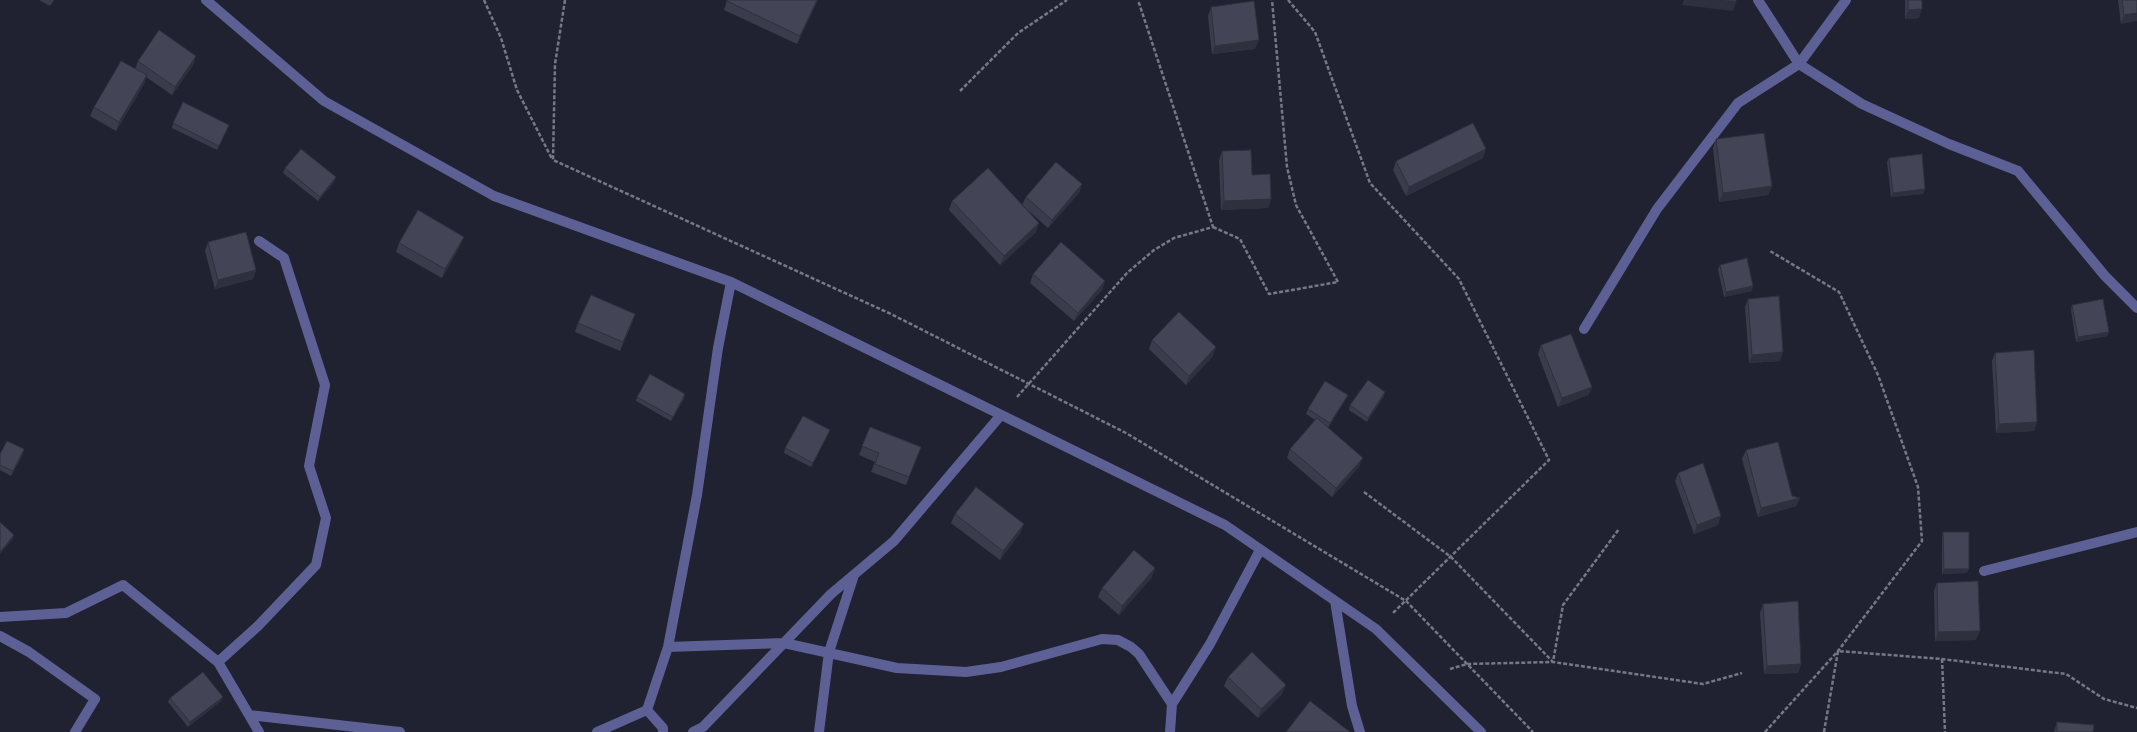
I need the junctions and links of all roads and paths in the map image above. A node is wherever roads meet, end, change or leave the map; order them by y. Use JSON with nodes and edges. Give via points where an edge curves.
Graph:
{"nodes":[{"id":1,"x":206,"y":0,"type":"edge"},
{"id":2,"x":484,"y":0,"type":"edge"},
{"id":3,"x":565,"y":0,"type":"edge"},
{"id":4,"x":1067,"y":0,"type":"edge"},
{"id":5,"x":1138,"y":0,"type":"edge"},
{"id":6,"x":1272,"y":0,"type":"edge"},
{"id":7,"x":1288,"y":0,"type":"edge"},
{"id":8,"x":1758,"y":0,"type":"edge"},
{"id":9,"x":1846,"y":0,"type":"edge"},
{"id":10,"x":1799,"y":64,"type":"junction"},
{"id":11,"x":960,"y":91,"type":"dead end"},
{"id":12,"x":553,"y":160,"type":"junction"},
{"id":13,"x":1213,"y":227,"type":"junction"},
{"id":14,"x":260,"y":241,"type":"dead end"},
{"id":15,"x":1770,"y":251,"type":"dead end"},
{"id":16,"x":731,"y":282,"type":"junction"},
{"id":17,"x":2137,"y":308,"type":"edge"},
{"id":18,"x":1584,"y":329,"type":"dead end"},
{"id":19,"x":1029,"y":383,"type":"junction"},
{"id":20,"x":1001,"y":415,"type":"junction"},
{"id":21,"x":1364,"y":492,"type":"dead end"},
{"id":22,"x":1619,"y":529,"type":"dead end"},
{"id":23,"x":2137,"y":532,"type":"edge"},
{"id":24,"x":1260,"y":550,"type":"junction"},
{"id":25,"x":1451,"y":557,"type":"junction"},
{"id":26,"x":1984,"y":571,"type":"dead end"},
{"id":27,"x":854,"y":575,"type":"junction"},
{"id":28,"x":1335,"y":601,"type":"junction"},
{"id":29,"x":1406,"y":601,"type":"junction"},
{"id":30,"x":0,"y":617,"type":"edge"},
{"id":31,"x":1376,"y":629,"type":"junction"},
{"id":32,"x":0,"y":636,"type":"edge"},
{"id":33,"x":784,"y":643,"type":"junction"},
{"id":34,"x":668,"y":647,"type":"junction"},
{"id":35,"x":1838,"y":651,"type":"junction"},
{"id":36,"x":830,"y":652,"type":"junction"},
{"id":37,"x":1942,"y":659,"type":"junction"},
{"id":38,"x":218,"y":662,"type":"junction"},
{"id":39,"x":1553,"y":662,"type":"junction"},
{"id":40,"x":1468,"y":664,"type":"junction"},
{"id":41,"x":1742,"y":673,"type":"dead end"},
{"id":42,"x":1423,"y":675,"type":"junction"},
{"id":43,"x":1172,"y":704,"type":"junction"},
{"id":44,"x":2137,"y":708,"type":"edge"},
{"id":45,"x":647,"y":710,"type":"junction"},
{"id":46,"x":249,"y":715,"type":"junction"},
{"id":47,"x":75,"y":732,"type":"edge"},
{"id":48,"x":259,"y":732,"type":"edge"},
{"id":49,"x":400,"y":732,"type":"edge"},
{"id":50,"x":597,"y":732,"type":"edge"},
{"id":51,"x":663,"y":732,"type":"edge"},
{"id":52,"x":693,"y":732,"type":"edge"},
{"id":53,"x":819,"y":732,"type":"edge"},
{"id":54,"x":1170,"y":732,"type":"edge"},
{"id":55,"x":1360,"y":732,"type":"edge"},
{"id":56,"x":1481,"y":732,"type":"edge"},
{"id":57,"x":1533,"y":732,"type":"edge"},
{"id":58,"x":1765,"y":732,"type":"edge"},
{"id":59,"x":1824,"y":732,"type":"edge"},
{"id":60,"x":1946,"y":732,"type":"edge"}],
"edges":[{"from":1,"to":16,"type":"street","via":[[324,101],[494,196]]},
{"from":2,"to":12,"type":"path","via":[[501,38],[517,90]]},
{"from":3,"to":12,"type":"path","via":[[555,64]]},
{"from":4,"to":11,"type":"path","via":[[1018,33]]},
{"from":5,"to":13,"type":"path"},
{"from":6,"to":13,"type":"path","via":[[1287,167],[1296,205],[1338,282],[1269,294],[1240,239]]},
{"from":7,"to":25,"type":"path","via":[[1315,32],[1370,183],[1459,280],[1549,460]]},
{"from":8,"to":10,"type":"street"},
{"from":9,"to":10,"type":"street"},
{"from":10,"to":17,"type":"street","via":[[1862,104],[1949,144],[2018,171],[2105,276]]},
{"from":10,"to":18,"type":"street","via":[[1738,103],[1657,209]]},
{"from":12,"to":19,"type":"path","via":[[891,314]]},
{"from":13,"to":19,"type":"path","via":[[1174,238],[1127,273]]},
{"from":14,"to":38,"type":"street","via":[[284,258],[325,385],[309,466],[326,518],[316,565],[258,626]]},
{"from":15,"to":35,"type":"path","via":[[1839,292],[1878,375],[1918,487],[1922,541]]},
{"from":16,"to":20,"type":"street"},
{"from":16,"to":34,"type":"street","via":[[718,348],[697,495]]},
{"from":19,"to":29,"type":"path","via":[[1126,433]]},
{"from":20,"to":24,"type":"street","via":[[1226,525]]},
{"from":20,"to":27,"type":"street","via":[[894,541]]},
{"from":21,"to":25,"type":"path"},
{"from":22,"to":39,"type":"path","via":[[1563,605]]},
{"from":23,"to":26,"type":"street"},
{"from":24,"to":28,"type":"street"},
{"from":24,"to":43,"type":"street","via":[[1210,644]]},
{"from":25,"to":29,"type":"path"},
{"from":25,"to":39,"type":"path"},
{"from":27,"to":33,"type":"street","via":[[831,594]]},
{"from":27,"to":36,"type":"street"},
{"from":28,"to":31,"type":"street"},
{"from":28,"to":55,"type":"street","via":[[1352,706]]},
{"from":29,"to":31,"type":"path"},
{"from":29,"to":40,"type":"path"},
{"from":30,"to":38,"type":"street","via":[[66,613],[124,586]]},
{"from":31,"to":42,"type":"street"},
{"from":32,"to":47,"type":"street","via":[[29,652],[95,699]]},
{"from":33,"to":34,"type":"street"},
{"from":33,"to":36,"type":"street"},
{"from":33,"to":52,"type":"street","via":[[703,727]]},
{"from":34,"to":45,"type":"street"},
{"from":35,"to":37,"type":"path"},
{"from":35,"to":58,"type":"path"},
{"from":35,"to":59,"type":"path"},
{"from":36,"to":43,"type":"street","via":[[897,668],[966,672],[1001,667],[1102,639],[1118,640],[1139,654]]},
{"from":36,"to":53,"type":"street"},
{"from":37,"to":44,"type":"path","via":[[2066,674],[2104,699]]},
{"from":37,"to":60,"type":"path"},
{"from":38,"to":46,"type":"street"},
{"from":39,"to":40,"type":"path"},
{"from":39,"to":41,"type":"path","via":[[1703,684]]},
{"from":40,"to":42,"type":"path"},
{"from":40,"to":57,"type":"path"},
{"from":42,"to":56,"type":"street"},
{"from":43,"to":54,"type":"street"},
{"from":45,"to":50,"type":"street"},
{"from":45,"to":51,"type":"street","via":[[663,728]]},
{"from":46,"to":48,"type":"street"},
{"from":46,"to":49,"type":"street"}]}
